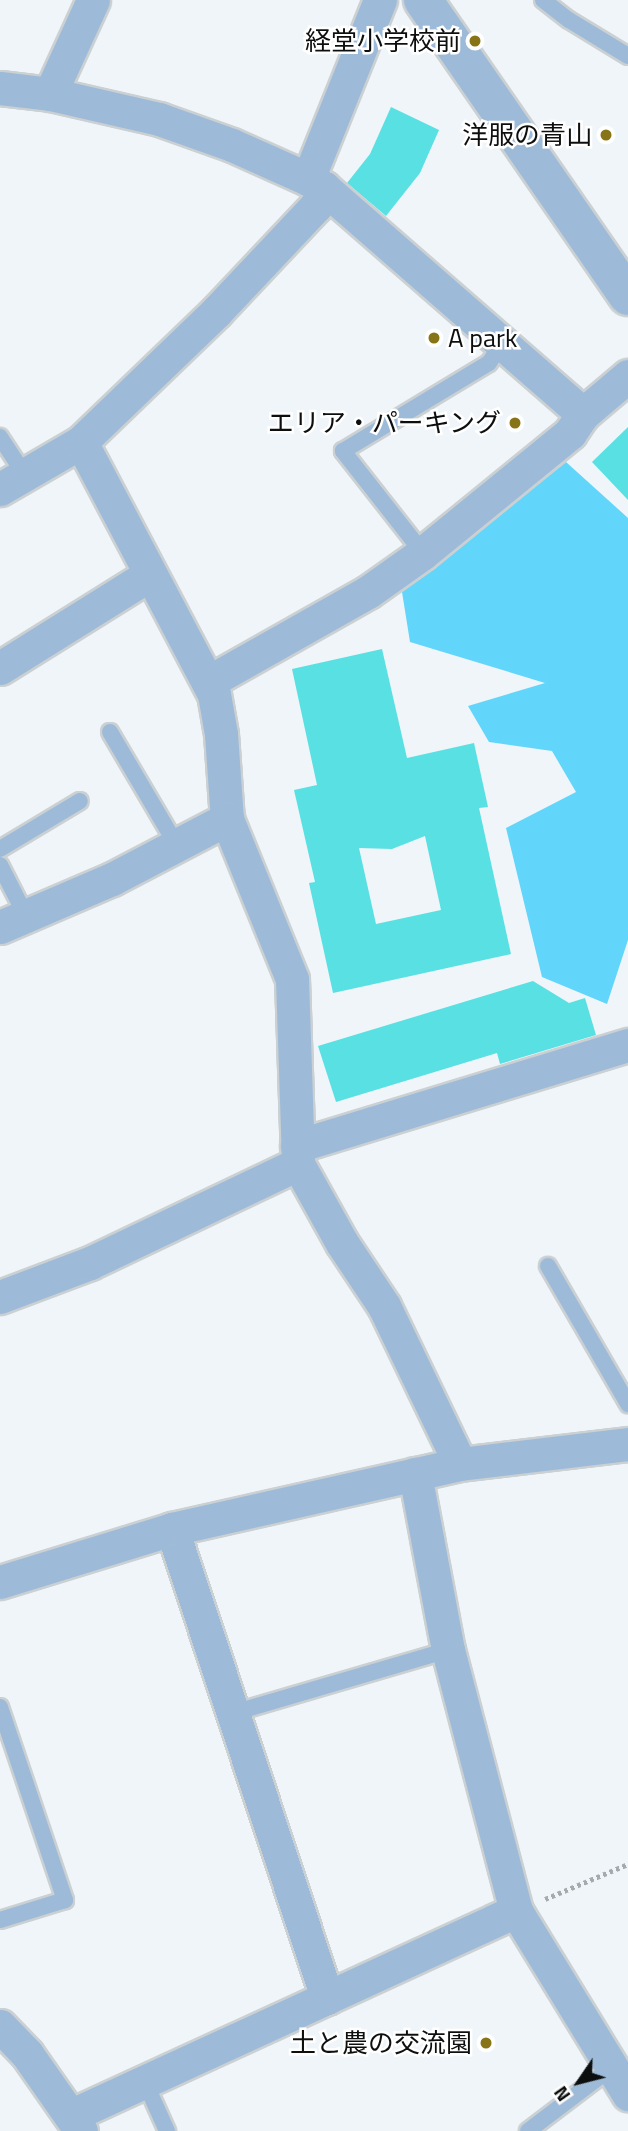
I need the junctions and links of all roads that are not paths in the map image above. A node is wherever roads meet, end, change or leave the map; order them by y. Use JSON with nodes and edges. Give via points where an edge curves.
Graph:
{"nodes":[{"id":1,"x":93,"y":0,"type":"edge"},
{"id":2,"x":380,"y":0,"type":"edge"},
{"id":3,"x":423,"y":0,"type":"edge"},
{"id":4,"x":543,"y":0,"type":"edge"},
{"id":5,"x":628,"y":56,"type":"edge"},
{"id":6,"x":0,"y":88,"type":"edge"},
{"id":7,"x":50,"y":94,"type":"junction"},
{"id":8,"x":316,"y":183,"type":"junction"},
{"id":9,"x":628,"y":296,"type":"edge"},
{"id":10,"x":502,"y":343,"type":"junction"},
{"id":11,"x":628,"y":376,"type":"edge"},
{"id":12,"x":583,"y":414,"type":"junction"},
{"id":13,"x":0,"y":437,"type":"edge"},
{"id":14,"x":81,"y":442,"type":"junction"},
{"id":15,"x":13,"y":482,"type":"edge"},
{"id":16,"x":423,"y":553,"type":"junction"},
{"id":17,"x":149,"y":575,"type":"junction"},
{"id":18,"x":0,"y":668,"type":"edge"},
{"id":19,"x":210,"y":681,"type":"junction"},
{"id":20,"x":110,"y":732,"type":"dead end"},
{"id":21,"x":79,"y":801,"type":"dead end"},
{"id":22,"x":228,"y":819,"type":"junction"},
{"id":23,"x":176,"y":844,"type":"junction"},
{"id":24,"x":0,"y":849,"type":"edge"},
{"id":25,"x":0,"y":864,"type":"edge"},
{"id":26,"x":13,"y":922,"type":"edge"},
{"id":27,"x":628,"y":1045,"type":"edge"},
{"id":28,"x":297,"y":1155,"type":"junction"},
{"id":29,"x":548,"y":1266,"type":"dead end"},
{"id":30,"x":0,"y":1297,"type":"edge"},
{"id":31,"x":628,"y":1404,"type":"edge"},
{"id":32,"x":628,"y":1444,"type":"edge"},
{"id":33,"x":460,"y":1464,"type":"junction"},
{"id":34,"x":415,"y":1474,"type":"junction"},
{"id":35,"x":172,"y":1529,"type":"junction"},
{"id":36,"x":0,"y":1582,"type":"edge"},
{"id":37,"x":448,"y":1650,"type":"junction"},
{"id":38,"x":0,"y":1707,"type":"edge"},
{"id":39,"x":233,"y":1713,"type":"junction"},
{"id":40,"x":516,"y":1911,"type":"junction"},
{"id":41,"x":0,"y":1920,"type":"edge"},
{"id":42,"x":327,"y":1998,"type":"junction"},
{"id":43,"x":0,"y":2026,"type":"edge"},
{"id":44,"x":620,"y":2081,"type":"edge"},
{"id":45,"x":145,"y":2082,"type":"junction"},
{"id":46,"x":77,"y":2123,"type":"edge"},
{"id":47,"x":167,"y":2131,"type":"edge"},
{"id":48,"x":528,"y":2131,"type":"edge"}],
"edges":[{"from":1,"to":7,"type":"street"},
{"from":2,"to":8,"type":"street"},
{"from":3,"to":9,"type":"street"},
{"from":4,"to":5,"type":"lane"},
{"from":6,"to":7,"type":"street"},
{"from":7,"to":8,"type":"street","via":[[159,119]]},
{"from":8,"to":10,"type":"street"},
{"from":8,"to":14,"type":"street","via":[[316,206],[216,312]]},
{"from":10,"to":12,"type":"street"},
{"from":10,"to":16,"type":"lane","via":[[489,363],[343,451]]},
{"from":11,"to":12,"type":"street"},
{"from":12,"to":16,"type":"street","via":[[570,433]]},
{"from":13,"to":15,"type":"lane"},
{"from":14,"to":15,"type":"street"},
{"from":14,"to":17,"type":"street"},
{"from":16,"to":19,"type":"street","via":[[368,592]]},
{"from":17,"to":18,"type":"street"},
{"from":17,"to":19,"type":"street"},
{"from":19,"to":22,"type":"street","via":[[221,734]]},
{"from":20,"to":23,"type":"lane"},
{"from":21,"to":24,"type":"lane"},
{"from":22,"to":23,"type":"street"},
{"from":22,"to":28,"type":"street","via":[[292,978]]},
{"from":23,"to":26,"type":"street","via":[[112,879]]},
{"from":25,"to":26,"type":"lane"},
{"from":27,"to":28,"type":"street"},
{"from":28,"to":30,"type":"street","via":[[90,1263]]},
{"from":28,"to":33,"type":"street","via":[[342,1243],[384,1306]]},
{"from":29,"to":31,"type":"lane"},
{"from":32,"to":33,"type":"street"},
{"from":33,"to":34,"type":"street"},
{"from":34,"to":35,"type":"street"},
{"from":34,"to":37,"type":"street"},
{"from":35,"to":36,"type":"street"},
{"from":35,"to":39,"type":"street"},
{"from":37,"to":39,"type":"lane"},
{"from":37,"to":40,"type":"street"},
{"from":38,"to":41,"type":"lane","via":[[65,1900]]},
{"from":39,"to":42,"type":"street"},
{"from":40,"to":42,"type":"street"},
{"from":40,"to":44,"type":"street"},
{"from":42,"to":45,"type":"street"},
{"from":43,"to":46,"type":"street","via":[[27,2054]]},
{"from":44,"to":48,"type":"lane"},
{"from":45,"to":46,"type":"street"},
{"from":45,"to":47,"type":"lane"}]}
